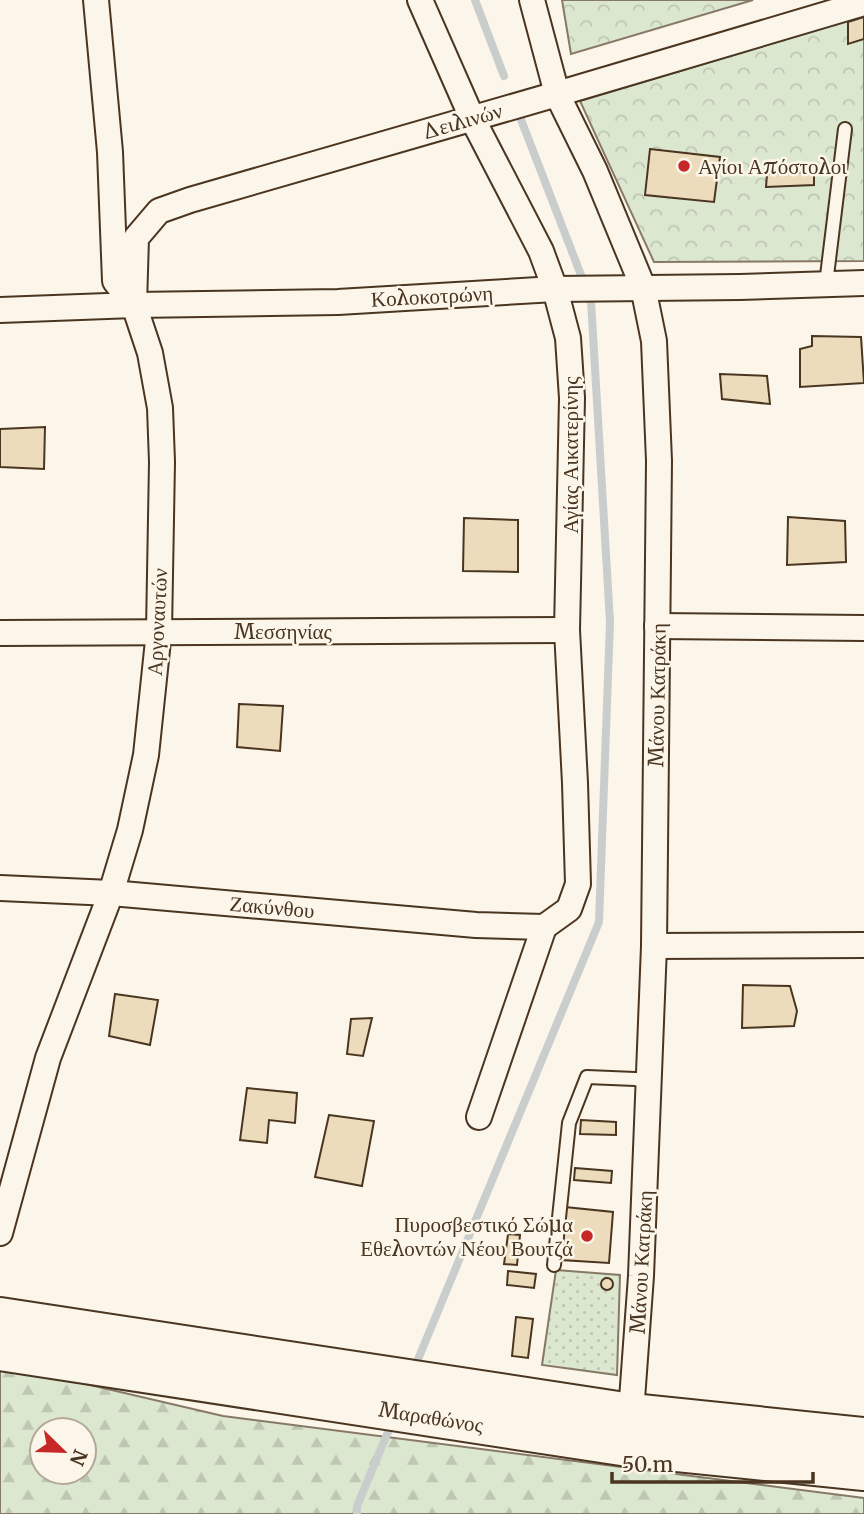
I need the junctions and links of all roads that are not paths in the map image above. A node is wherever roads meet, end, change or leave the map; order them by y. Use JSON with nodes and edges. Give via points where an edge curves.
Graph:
{"nodes":[{"id":1,"x":96,"y":0,"type":"edge"},
{"id":2,"x":420,"y":0,"type":"edge"},
{"id":3,"x":532,"y":0,"type":"edge"},
{"id":4,"x":864,"y":3,"type":"edge"},
{"id":5,"x":557,"y":94,"type":"junction"},
{"id":6,"x":472,"y":118,"type":"junction"},
{"id":7,"x":845,"y":129,"type":"dead end"},
{"id":8,"x":864,"y":283,"type":"edge"},
{"id":9,"x":826,"y":284,"type":"junction"},
{"id":10,"x":643,"y":287,"type":"junction"},
{"id":11,"x":560,"y":289,"type":"junction"},
{"id":12,"x":134,"y":304,"type":"junction"},
{"id":13,"x":0,"y":310,"type":"edge"},
{"id":14,"x":657,"y":626,"type":"junction"},
{"id":15,"x":864,"y":628,"type":"edge"},
{"id":16,"x":159,"y":631,"type":"junction"},
{"id":17,"x":567,"y":631,"type":"junction"},
{"id":18,"x":0,"y":633,"type":"edge"},
{"id":19,"x":0,"y":888,"type":"edge"},
{"id":20,"x":111,"y":892,"type":"junction"},
{"id":21,"x":544,"y":927,"type":"junction"},
{"id":22,"x":864,"y":945,"type":"edge"},
{"id":23,"x":654,"y":946,"type":"junction"},
{"id":24,"x":650,"y":1082,"type":"junction"},
{"id":25,"x":479,"y":1117,"type":"dead end"},
{"id":26,"x":0,"y":1233,"type":"edge"},
{"id":27,"x":554,"y":1265,"type":"dead end"},
{"id":28,"x":0,"y":1317,"type":"edge"},
{"id":29,"x":0,"y":1351,"type":"edge"},
{"id":30,"x":382,"y":1392,"type":"junction"},
{"id":31,"x":422,"y":1398,"type":"junction"},
{"id":32,"x":631,"y":1413,"type":"junction"},
{"id":33,"x":864,"y":1437,"type":"edge"},
{"id":34,"x":864,"y":1471,"type":"edge"}],
"edges":[{"from":1,"to":12,"type":"street","name":"Αργοναυτών","via":[[110,152],[115,281]]},
{"from":2,"to":6,"type":"street","name":"Αγίας Αικατερίνης"},
{"from":3,"to":5,"type":"street","name":"Μάνου Κατράκη"},
{"from":4,"to":5,"type":"street","name":"Δειλινών"},
{"from":5,"to":6,"type":"street","name":"Δειλινών"},
{"from":5,"to":10,"type":"street","name":"Μάνου Κατράκη"},
{"from":6,"to":11,"type":"street","name":"Αγίας Αικατερίνης"},
{"from":6,"to":12,"type":"street","name":"Δειλινών","via":[[159,211],[136,238]]},
{"from":7,"to":9,"type":"lane"},
{"from":8,"to":9,"type":"street","name":"Κολοκοτρώνη"},
{"from":9,"to":10,"type":"street","name":"Κολοκοτρώνη"},
{"from":10,"to":11,"type":"street","name":"Κολοκοτρώνη"},
{"from":10,"to":14,"type":"street","name":"Μάνου Κατράκη","via":[[654,341],[658,421]]},
{"from":11,"to":12,"type":"street","name":"Κολοκοτρώνη","via":[[338,302]]},
{"from":11,"to":17,"type":"street","name":"Αγίας Αικατερίνης","via":[[572,398]]},
{"from":12,"to":13,"type":"street","name":"Κολοκοτρώνη"},
{"from":12,"to":16,"type":"street","name":"Αργοναυτών","via":[[160,408]]},
{"from":14,"to":15,"type":"street"},
{"from":14,"to":23,"type":"street","name":"Μάνου Κατράκη"},
{"from":16,"to":17,"type":"street","name":"Μεσσηνίας"},
{"from":16,"to":18,"type":"street","name":"Μεσσηνίας"},
{"from":16,"to":20,"type":"street","name":"Αργοναυτών","via":[[146,755]]},
{"from":17,"to":21,"type":"street","name":"Αγίας Αικατερίνης","via":[[578,884],[569,909]]},
{"from":19,"to":20,"type":"street","name":"Ζακύνθου"},
{"from":20,"to":21,"type":"street","name":"Ζακύνθου"},
{"from":20,"to":26,"type":"street","name":"Αργοναυτών","via":[[48,1058]]},
{"from":21,"to":25,"type":"street"},
{"from":22,"to":23,"type":"street"},
{"from":23,"to":24,"type":"street","name":"Μάνου Κατράκη"},
{"from":24,"to":27,"type":"lane","via":[[587,1077],[569,1123]]},
{"from":24,"to":32,"type":"street","name":"Μάνου Κατράκη"},
{"from":28,"to":30,"type":"main road","name":"Μαραθώνος"},
{"from":29,"to":30,"type":"main road","name":"Μαραθώνος"},
{"from":30,"to":31,"type":"main road","name":"Μαραθώνος"},
{"from":31,"to":32,"type":"main road","name":"Μαραθώνος"},
{"from":31,"to":34,"type":"main road","name":"Μαραθώνος","via":[[628,1447]]},
{"from":32,"to":33,"type":"main road","name":"Μαραθώνος"}]}
